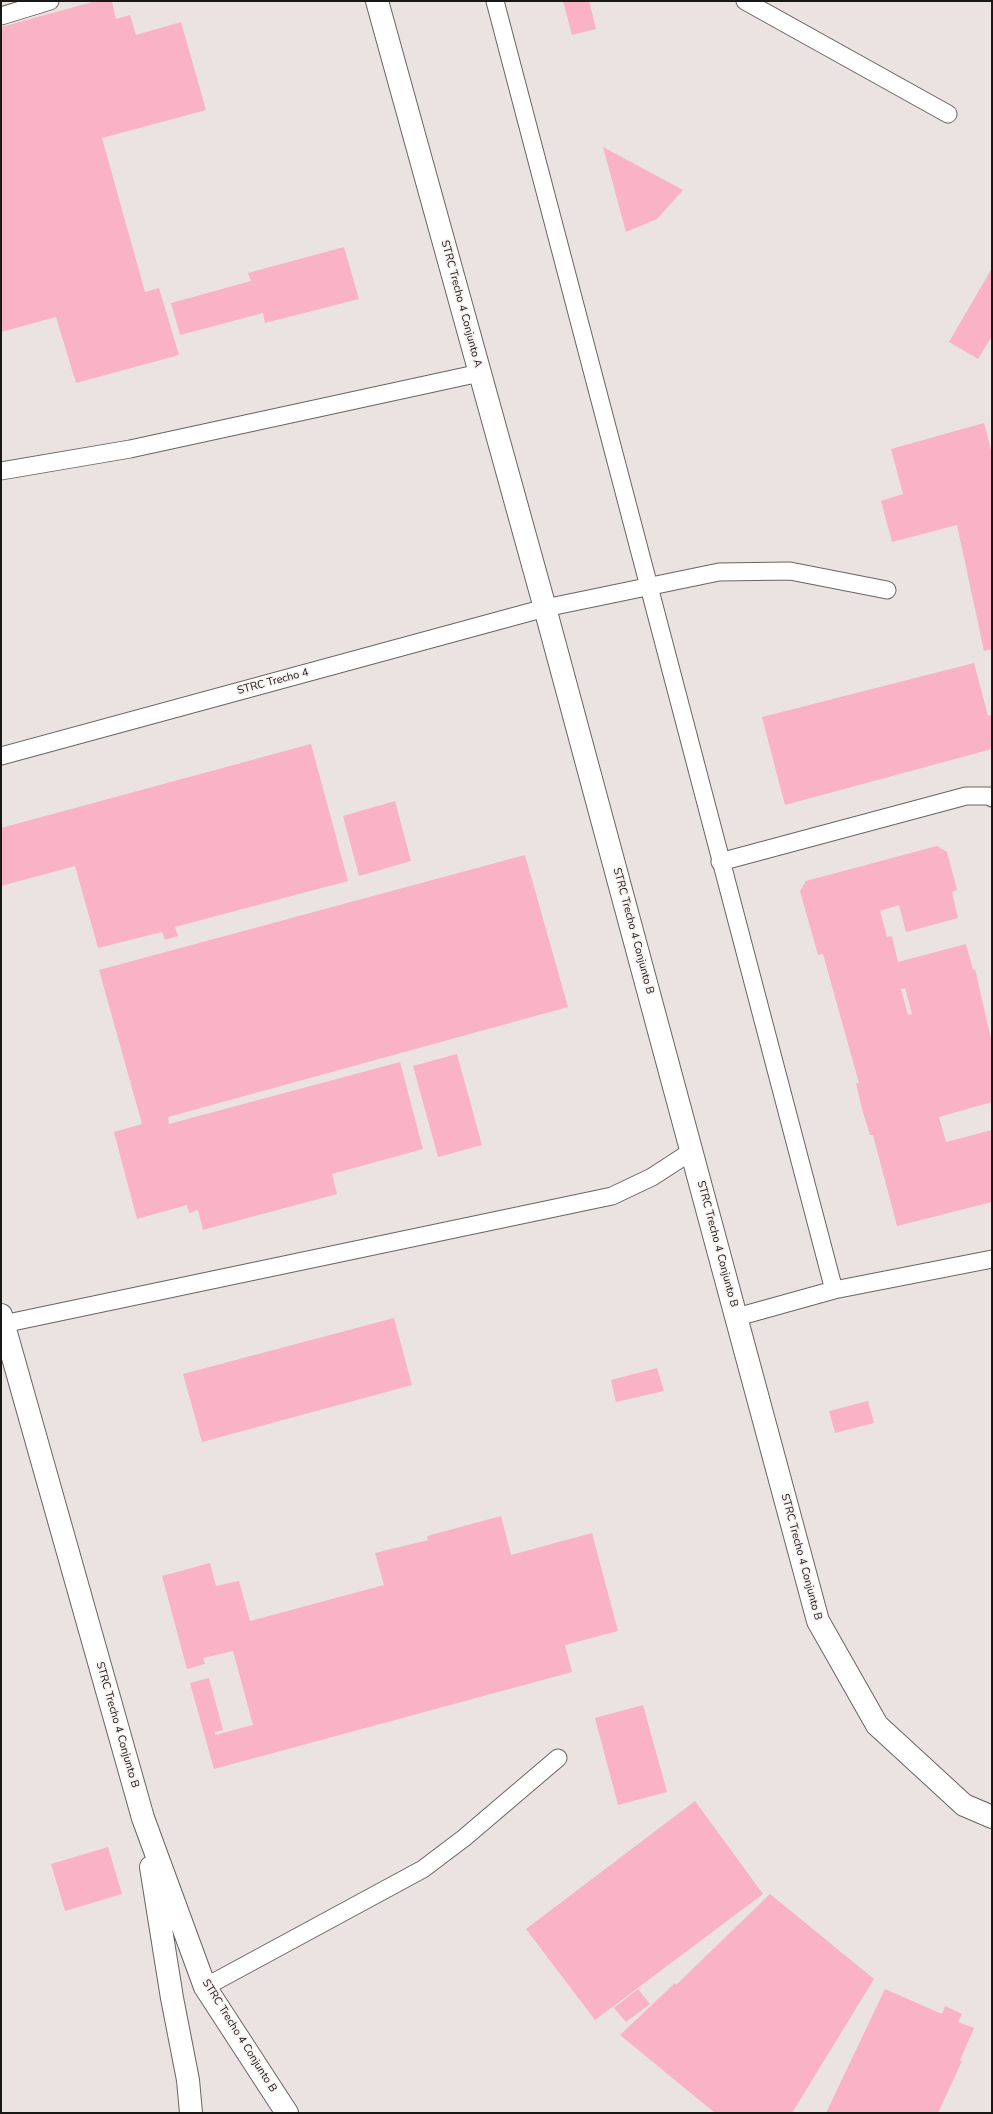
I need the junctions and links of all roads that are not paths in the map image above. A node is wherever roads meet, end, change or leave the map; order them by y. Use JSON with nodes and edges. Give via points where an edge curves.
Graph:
{"nodes":[{"id":1,"x":50,"y":1,"type":"edge"},
{"id":2,"x":377,"y":1,"type":"edge"},
{"id":3,"x":495,"y":1,"type":"edge"},
{"id":4,"x":745,"y":1,"type":"edge"},
{"id":5,"x":1,"y":16,"type":"edge"},
{"id":6,"x":948,"y":114,"type":"dead end"},
{"id":7,"x":480,"y":373,"type":"junction"},
{"id":8,"x":1,"y":471,"type":"edge"},
{"id":9,"x":648,"y":586,"type":"junction"},
{"id":10,"x":887,"y":590,"type":"dead end"},
{"id":11,"x":545,"y":608,"type":"junction"},
{"id":12,"x":1,"y":756,"type":"edge"},
{"id":13,"x":991,"y":796,"type":"edge"},
{"id":14,"x":720,"y":862,"type":"junction"},
{"id":15,"x":692,"y":1151,"type":"junction"},
{"id":16,"x":992,"y":1259,"type":"edge"},
{"id":17,"x":834,"y":1290,"type":"junction"},
{"id":18,"x":737,"y":1317,"type":"junction"},
{"id":19,"x":2,"y":1319,"type":"edge"},
{"id":20,"x":558,"y":1758,"type":"dead end"},
{"id":21,"x":992,"y":1817,"type":"edge"},
{"id":22,"x":143,"y":1818,"type":"junction"},
{"id":23,"x":205,"y":1987,"type":"junction"},
{"id":24,"x":191,"y":2113,"type":"edge"},
{"id":25,"x":287,"y":2113,"type":"edge"}],
"edges":[{"from":1,"to":5,"type":"lane"},
{"from":2,"to":7,"type":"street","name":"STRC Trecho 4 Conjunto A"},
{"from":3,"to":9,"type":"lane"},
{"from":4,"to":6,"type":"lane"},
{"from":7,"to":8,"type":"lane","via":[[130,449]]},
{"from":7,"to":11,"type":"street","name":"STRC Trecho 4 Conjunto A"},
{"from":9,"to":10,"type":"lane","name":"STRC Trecho 4","via":[[719,572],[790,571]]},
{"from":9,"to":11,"type":"lane","name":"STRC Trecho 4"},
{"from":9,"to":14,"type":"lane"},
{"from":11,"to":12,"type":"lane","name":"STRC Trecho 4"},
{"from":11,"to":15,"type":"street","name":"STRC Trecho 4 Conjunto B"},
{"from":13,"to":14,"type":"lane","via":[[966,796]]},
{"from":14,"to":17,"type":"lane"},
{"from":15,"to":18,"type":"street","name":"STRC Trecho 4 Conjunto B"},
{"from":15,"to":19,"type":"lane","via":[[652,1177],[612,1196]]},
{"from":16,"to":17,"type":"lane"},
{"from":17,"to":18,"type":"lane"},
{"from":18,"to":21,"type":"street","name":"STRC Trecho 4 Conjunto B","via":[[818,1621],[877,1725],[964,1805]]},
{"from":19,"to":22,"type":"street","name":"STRC Trecho 4 Conjunto B"},
{"from":20,"to":23,"type":"lane","via":[[464,1838],[423,1869]]},
{"from":22,"to":23,"type":"street","name":"STRC Trecho 4 Conjunto B"},
{"from":22,"to":24,"type":"street","via":[[188,2080]]},
{"from":23,"to":25,"type":"street","name":"STRC Trecho 4 Conjunto B"}]}
